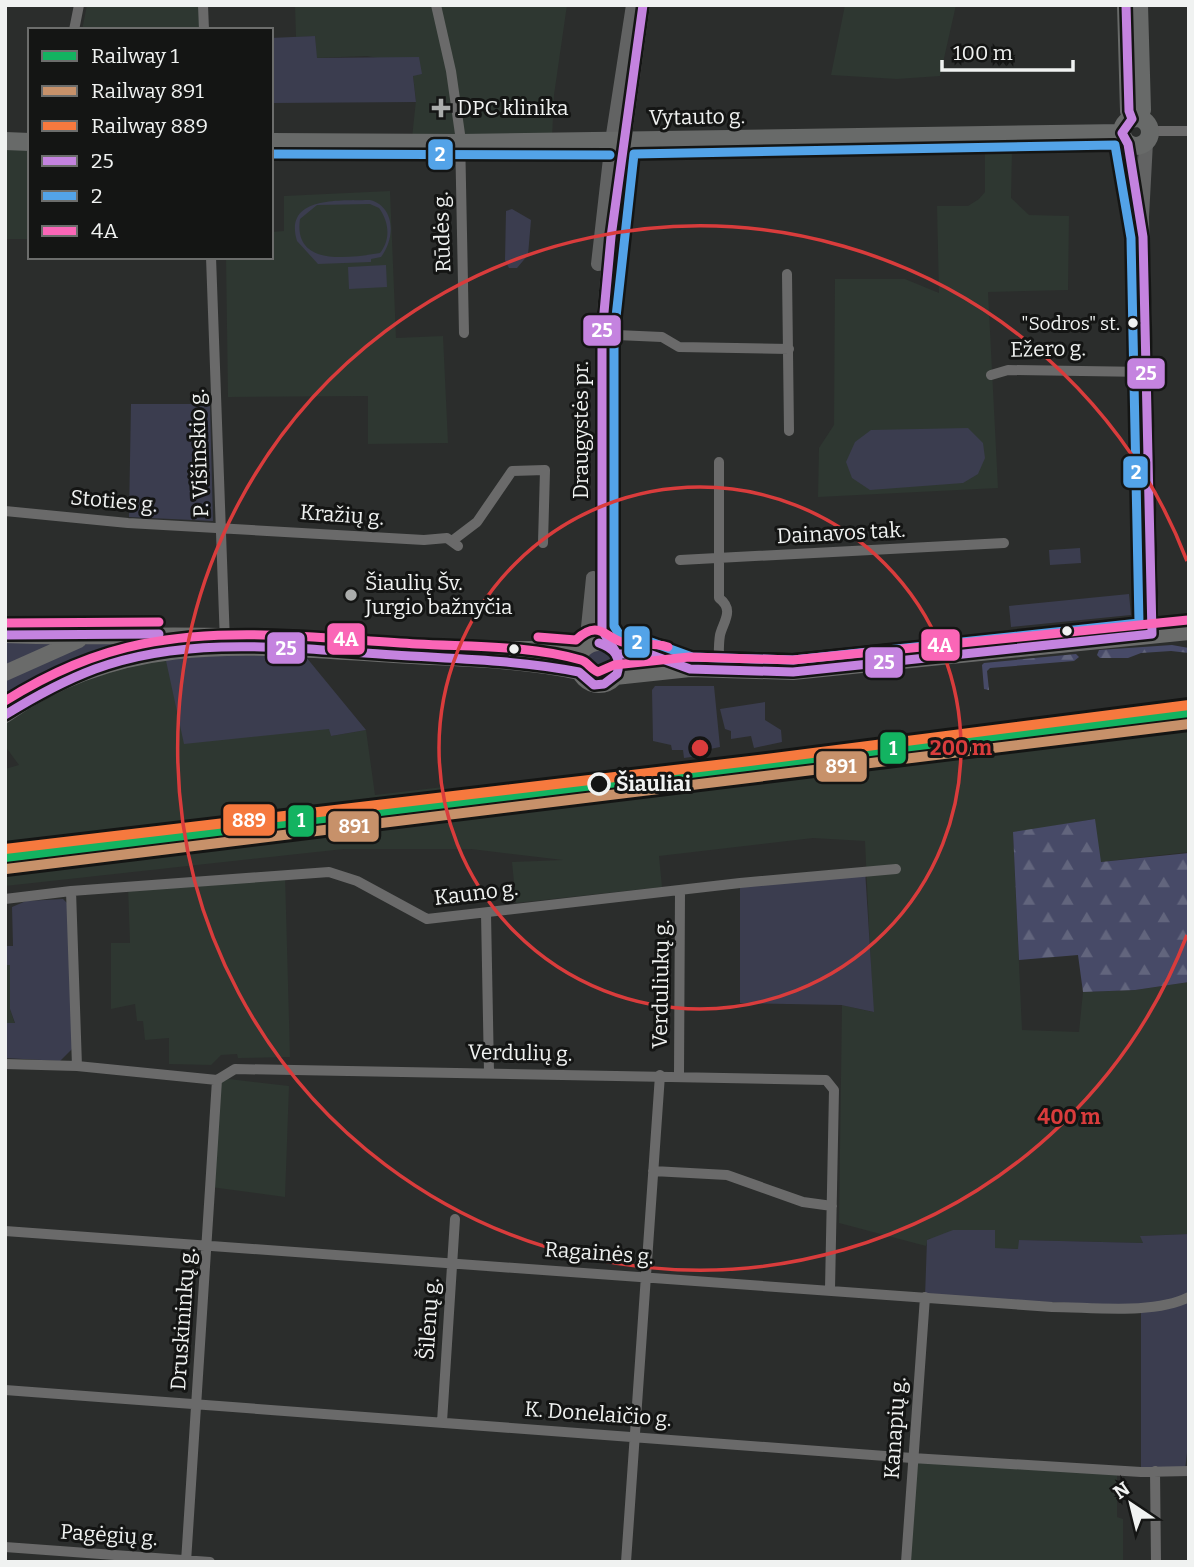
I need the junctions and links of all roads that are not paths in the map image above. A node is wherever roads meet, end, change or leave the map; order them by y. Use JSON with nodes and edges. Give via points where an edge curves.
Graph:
{"nodes":[{"id":1,"x":79,"y":5,"type":"edge"},
{"id":2,"x":203,"y":5,"type":"edge"},
{"id":3,"x":436,"y":5,"type":"edge"},
{"id":4,"x":633,"y":5,"type":"edge"},
{"id":5,"x":643,"y":5,"type":"edge"},
{"id":6,"x":1126,"y":5,"type":"edge"},
{"id":7,"x":1139,"y":5,"type":"edge"},
{"id":8,"x":74,"y":28,"type":"edge"},
{"id":9,"x":204,"y":28,"type":"edge"},
{"id":10,"x":1136,"y":131,"type":"junction"},
{"id":11,"x":1189,"y":131,"type":"edge"},
{"id":12,"x":618,"y":140,"type":"junction"},
{"id":13,"x":5,"y":141,"type":"edge"},
{"id":14,"x":28,"y":142,"type":"edge"},
{"id":15,"x":273,"y":142,"type":"edge"},
{"id":16,"x":460,"y":143,"type":"junction"},
{"id":17,"x":211,"y":259,"type":"edge"},
{"id":18,"x":788,"y":274,"type":"dead end"},
{"id":19,"x":464,"y":333,"type":"dead end"},
{"id":20,"x":598,"y":334,"type":"junction"},
{"id":21,"x":789,"y":349,"type":"junction"},
{"id":22,"x":1147,"y":372,"type":"junction"},
{"id":23,"x":991,"y":375,"type":"dead end"},
{"id":24,"x":789,"y":431,"type":"dead end"},
{"id":25,"x":719,"y":462,"type":"dead end"},
{"id":26,"x":5,"y":511,"type":"edge"},
{"id":27,"x":221,"y":527,"type":"junction"},
{"id":28,"x":543,"y":543,"type":"dead end"},
{"id":29,"x":1004,"y":543,"type":"dead end"},
{"id":30,"x":719,"y":559,"type":"junction"},
{"id":31,"x":680,"y":560,"type":"dead end"},
{"id":32,"x":1189,"y":632,"type":"edge"},
{"id":33,"x":1152,"y":634,"type":"junction"},
{"id":34,"x":5,"y":635,"type":"edge"},
{"id":35,"x":88,"y":636,"type":"junction"},
{"id":36,"x":225,"y":641,"type":"junction"},
{"id":37,"x":584,"y":650,"type":"junction"},
{"id":38,"x":614,"y":650,"type":"junction"},
{"id":39,"x":690,"y":669,"type":"junction"},
{"id":40,"x":579,"y":672,"type":"junction"},
{"id":41,"x":719,"y":672,"type":"junction"},
{"id":42,"x":5,"y":673,"type":"edge"},
{"id":43,"x":615,"y":677,"type":"junction"},
{"id":44,"x":9,"y":711,"type":"edge"},
{"id":45,"x":896,"y":869,"type":"dead end"},
{"id":46,"x":71,"y":891,"type":"junction"},
{"id":47,"x":680,"y":892,"type":"junction"},
{"id":48,"x":5,"y":899,"type":"edge"},
{"id":49,"x":486,"y":913,"type":"junction"},
{"id":50,"x":5,"y":1064,"type":"edge"},
{"id":51,"x":78,"y":1066,"type":"junction"},
{"id":52,"x":489,"y":1072,"type":"junction"},
{"id":53,"x":660,"y":1075,"type":"junction"},
{"id":54,"x":680,"y":1075,"type":"junction"},
{"id":55,"x":217,"y":1080,"type":"junction"},
{"id":56,"x":653,"y":1171,"type":"junction"},
{"id":57,"x":832,"y":1206,"type":"junction"},
{"id":58,"x":456,"y":1219,"type":"dead end"},
{"id":59,"x":5,"y":1231,"type":"edge"},
{"id":60,"x":208,"y":1245,"type":"junction"},
{"id":61,"x":453,"y":1262,"type":"junction"},
{"id":62,"x":646,"y":1275,"type":"junction"},
{"id":63,"x":830,"y":1289,"type":"junction"},
{"id":64,"x":925,"y":1297,"type":"junction"},
{"id":65,"x":1186,"y":1300,"type":"edge"},
{"id":66,"x":5,"y":1390,"type":"edge"},
{"id":67,"x":197,"y":1403,"type":"junction"},
{"id":68,"x":442,"y":1422,"type":"junction"},
{"id":69,"x":635,"y":1435,"type":"junction"},
{"id":70,"x":912,"y":1458,"type":"junction"},
{"id":71,"x":1155,"y":1471,"type":"junction"},
{"id":72,"x":1189,"y":1471,"type":"edge"},
{"id":73,"x":5,"y":1547,"type":"edge"},
{"id":74,"x":186,"y":1561,"type":"edge"},
{"id":75,"x":210,"y":1562,"type":"edge"},
{"id":76,"x":626,"y":1562,"type":"edge"},
{"id":77,"x":906,"y":1562,"type":"edge"},
{"id":78,"x":1156,"y":1562,"type":"edge"}],
"edges":[{"from":1,"to":8,"type":"street"},
{"from":2,"to":9,"type":"street"},
{"from":3,"to":16,"type":"street","name":"Rūdės g."},
{"from":4,"to":12,"type":"main road","name":"Draugystės pr."},
{"from":5,"to":12,"type":"main road","name":"Draugystės pr."},
{"from":6,"to":10,"type":"highway","via":[[1129,111]]},
{"from":7,"to":10,"type":"highway","via":[[1142,110]]},
{"from":10,"to":11,"type":"street","name":"Vytauto g."},
{"from":10,"to":12,"type":"highway","name":"Vytauto g."},
{"from":10,"to":22,"type":"main road"},
{"from":12,"to":16,"type":"highway","name":"Vytauto g."},
{"from":12,"to":20,"type":"main road","name":"Draugystės pr."},
{"from":13,"to":14,"type":"highway"},
{"from":15,"to":16,"type":"highway","name":"Vytauto g."},
{"from":16,"to":19,"type":"street","name":"Rūdės g."},
{"from":17,"to":27,"type":"street","name":"P. Višinskio g."},
{"from":18,"to":21,"type":"street"},
{"from":20,"to":21,"type":"street","via":[[662,337],[679,347]]},
{"from":20,"to":37,"type":"main road","name":"Draugystės pr.","via":[[593,590]]},
{"from":20,"to":38,"type":"main road","name":"Draugystės pr.","via":[[602,630]]},
{"from":21,"to":24,"type":"street"},
{"from":22,"to":23,"type":"street","name":"Ežero g.","via":[[1008,370]]},
{"from":22,"to":33,"type":"main road"},
{"from":25,"to":30,"type":"street"},
{"from":26,"to":27,"type":"street","name":"Stoties g."},
{"from":27,"to":28,"type":"street","name":"Kražių g.","via":[[447,538],[455,544],[477,522],[512,471],[545,470]]},
{"from":27,"to":36,"type":"street","name":"P. Višinskio g."},
{"from":29,"to":30,"type":"street","name":"Dainavos tak."},
{"from":30,"to":31,"type":"street","name":"Dainavos tak."},
{"from":30,"to":41,"type":"street","via":[[719,598],[728,619],[720,635]]},
{"from":32,"to":33,"type":"main road"},
{"from":33,"to":41,"type":"main road","via":[[814,670]]},
{"from":34,"to":35,"type":"main road"},
{"from":35,"to":36,"type":"main road"},
{"from":35,"to":42,"type":"main road"},
{"from":36,"to":37,"type":"main road"},
{"from":36,"to":40,"type":"main road"},
{"from":36,"to":44,"type":"main road","via":[[111,662],[63,680]]},
{"from":37,"to":38,"type":"main road","via":[[598,643]]},
{"from":37,"to":40,"type":"main road"},
{"from":38,"to":39,"type":"main road","via":[[649,654]]},
{"from":38,"to":43,"type":"main road","via":[[620,668]]},
{"from":39,"to":41,"type":"main road"},
{"from":39,"to":43,"type":"main road"},
{"from":40,"to":43,"type":"main road","via":[[598,685]]},
{"from":45,"to":47,"type":"street","name":"Kauno g."},
{"from":46,"to":48,"type":"street","name":"Kauno g."},
{"from":46,"to":49,"type":"street","name":"Kauno g.","via":[[329,872],[357,881],[427,919]]},
{"from":46,"to":51,"type":"street"},
{"from":47,"to":49,"type":"street","name":"Kauno g."},
{"from":47,"to":54,"type":"street","name":"Verduliukų g."},
{"from":49,"to":52,"type":"street"},
{"from":50,"to":51,"type":"street","name":"Verdulių g."},
{"from":51,"to":55,"type":"street","name":"Verdulių g."},
{"from":52,"to":53,"type":"street","name":"Verdulių g."},
{"from":52,"to":55,"type":"street","name":"Verdulių g.","via":[[235,1069]]},
{"from":53,"to":54,"type":"street","name":"Verdulių g."},
{"from":53,"to":56,"type":"street","name":"Verduliukų g."},
{"from":54,"to":57,"type":"street","name":"Verdulių g.","via":[[830,1082],[834,1090]]},
{"from":55,"to":60,"type":"street","name":"Druskininkų g."},
{"from":56,"to":57,"type":"street","via":[[727,1175],[803,1202]]},
{"from":56,"to":62,"type":"street","name":"Verduliukų g."},
{"from":57,"to":63,"type":"street","name":"Verdulių g."},
{"from":58,"to":61,"type":"street","name":"Šilėnų g."},
{"from":59,"to":60,"type":"street","name":"Ragainės g."},
{"from":60,"to":61,"type":"street","name":"Ragainės g."},
{"from":60,"to":67,"type":"street","name":"Druskininkų g."},
{"from":61,"to":62,"type":"street","name":"Ragainės g."},
{"from":61,"to":68,"type":"street","name":"Šilėnų g."},
{"from":62,"to":63,"type":"street","name":"Ragainės g."},
{"from":62,"to":69,"type":"street","name":"Verduliukų g."},
{"from":63,"to":64,"type":"street","name":"Ragainės g."},
{"from":64,"to":65,"type":"street","name":"Ragainės g.","via":[[1104,1308]]},
{"from":64,"to":70,"type":"street","name":"Kanapių g."},
{"from":66,"to":67,"type":"street","name":"K. Donelaičio g."},
{"from":67,"to":68,"type":"street","name":"K. Donelaičio g."},
{"from":67,"to":74,"type":"street","name":"Druskininkų g."},
{"from":68,"to":69,"type":"street","name":"K. Donelaičio g."},
{"from":69,"to":70,"type":"street","name":"K. Donelaičio g."},
{"from":69,"to":76,"type":"street","name":"Verduliukų g."},
{"from":70,"to":71,"type":"street","name":"K. Donelaičio g."},
{"from":70,"to":77,"type":"street","name":"Kanapių g."},
{"from":71,"to":72,"type":"street","name":"K. Donelaičio g."},
{"from":71,"to":78,"type":"street"},
{"from":73,"to":74,"type":"street","name":"Pagėgių g."},
{"from":74,"to":75,"type":"street","name":"Pagėgių g."}]}
